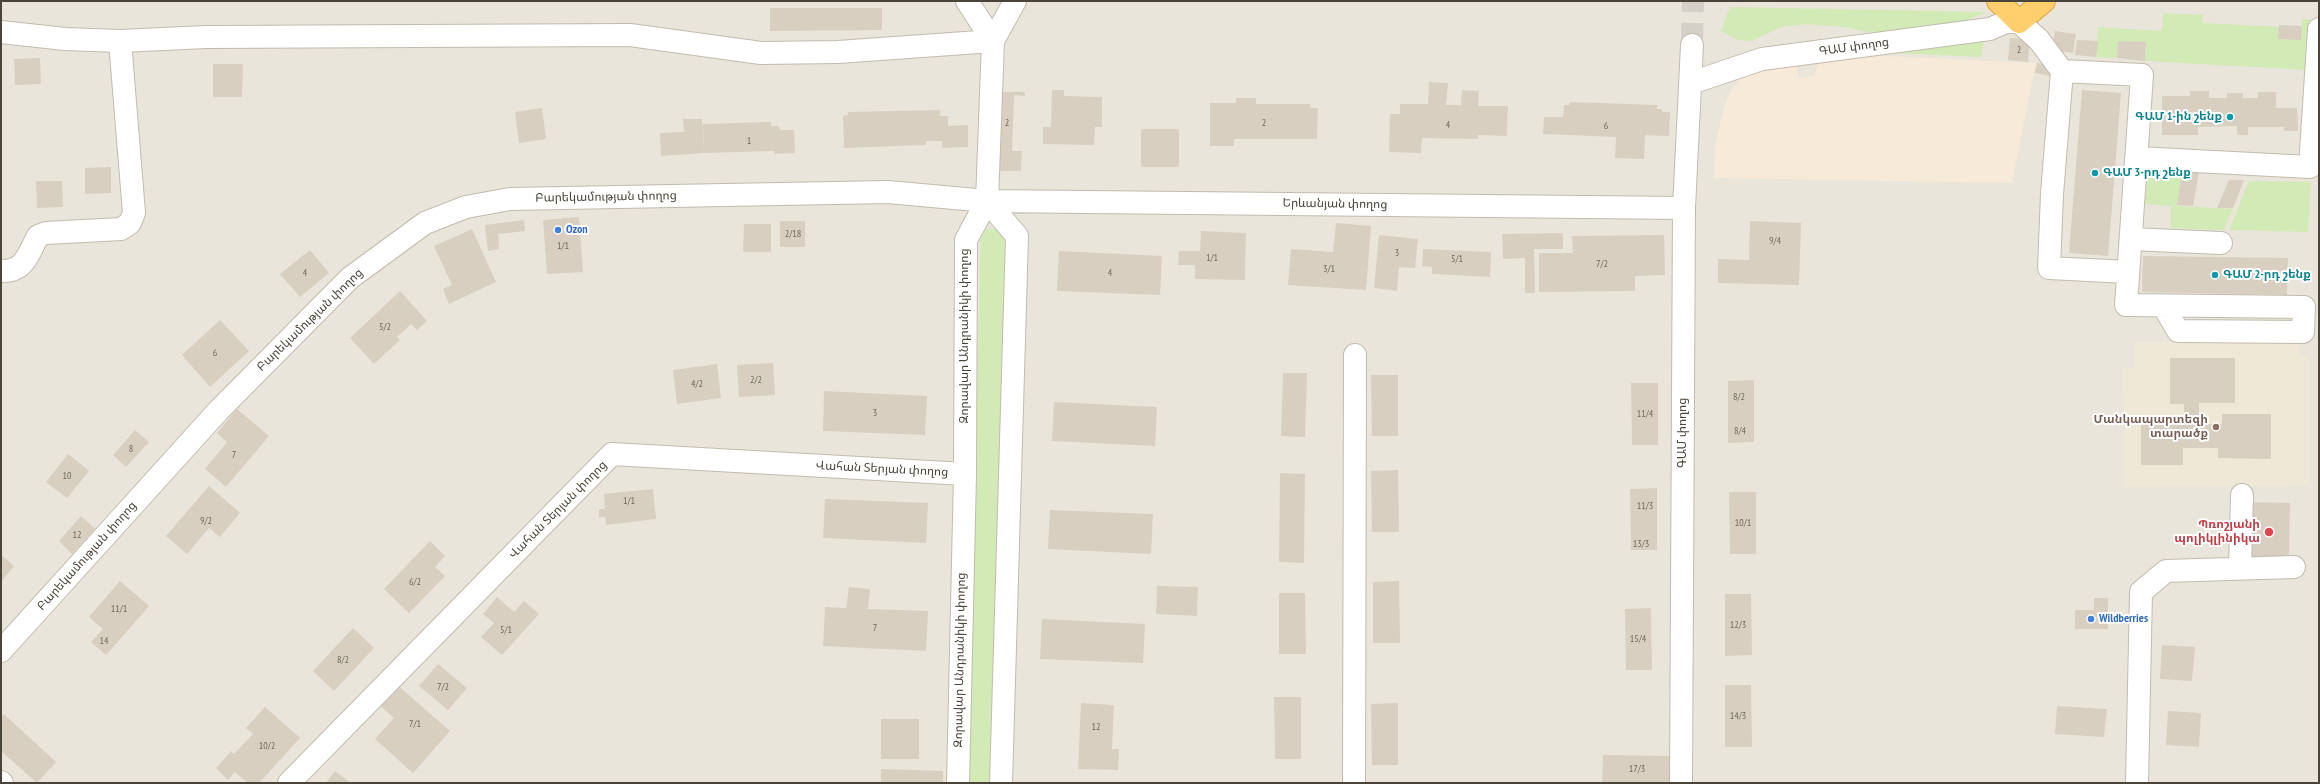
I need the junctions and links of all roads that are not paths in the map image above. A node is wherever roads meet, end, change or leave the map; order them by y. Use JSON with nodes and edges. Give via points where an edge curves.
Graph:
{"nodes":[{"id":1,"x":967,"y":1,"type":"edge"},
{"id":2,"x":1015,"y":1,"type":"edge"},
{"id":3,"x":1998,"y":1,"type":"edge"},
{"id":4,"x":2044,"y":1,"type":"edge"},
{"id":5,"x":2019,"y":22,"type":"junction"},
{"id":6,"x":2319,"y":29,"type":"edge"},
{"id":7,"x":1,"y":32,"type":"edge"},
{"id":8,"x":120,"y":41,"type":"junction"},
{"id":9,"x":993,"y":41,"type":"junction"},
{"id":10,"x":1692,"y":45,"type":"tunnel mouth"},
{"id":11,"x":2062,"y":71,"type":"junction"},
{"id":12,"x":1691,"y":83,"type":"junction"},
{"id":13,"x":2137,"y":158,"type":"junction"},
{"id":14,"x":987,"y":201,"type":"junction"},
{"id":15,"x":1684,"y":208,"type":"junction"},
{"id":16,"x":2131,"y":239,"type":"junction"},
{"id":17,"x":2221,"y":243,"type":"dead end"},
{"id":18,"x":1,"y":271,"type":"edge"},
{"id":19,"x":2128,"y":272,"type":"junction"},
{"id":20,"x":2164,"y":307,"type":"junction"},
{"id":21,"x":1355,"y":355,"type":"dead end"},
{"id":22,"x":965,"y":474,"type":"junction"},
{"id":23,"x":2242,"y":495,"type":"dead end"},
{"id":24,"x":2294,"y":567,"type":"dead end"},
{"id":25,"x":2240,"y":568,"type":"junction"},
{"id":26,"x":1,"y":651,"type":"edge"},
{"id":27,"x":289,"y":783,"type":"edge"},
{"id":28,"x":958,"y":783,"type":"edge"},
{"id":29,"x":1001,"y":783,"type":"edge"},
{"id":30,"x":1354,"y":783,"type":"edge"},
{"id":31,"x":1681,"y":783,"type":"edge"},
{"id":32,"x":2137,"y":783,"type":"edge"}],
"edges":[{"from":1,"to":9,"type":"street"},
{"from":2,"to":9,"type":"street"},
{"from":3,"to":5,"type":"highway"},
{"from":4,"to":5,"type":"highway"},
{"from":5,"to":11,"type":"street","via":[[2039,40]]},
{"from":5,"to":12,"type":"street","name":"ԳԱՄ փողոց","via":[[2006,22],[1990,29],[1762,59]]},
{"from":6,"to":13,"type":"street","via":[[2310,167]]},
{"from":7,"to":8,"type":"street","via":[[66,39]]},
{"from":8,"to":9,"type":"street","via":[[206,37],[630,35],[761,54],[838,52]]},
{"from":8,"to":18,"type":"street","via":[[134,213],[130,223],[121,229],[46,233],[38,236],[27,260],[11,272]]},
{"from":9,"to":14,"type":"street"},
{"from":10,"to":12,"type":"street","name":"ԳԱՄ փողոց"},
{"from":11,"to":13,"type":"street","via":[[2142,75]]},
{"from":11,"to":19,"type":"street","via":[[2049,268]]},
{"from":12,"to":15,"type":"street","name":"ԳԱՄ փողոց"},
{"from":13,"to":16,"type":"street"},
{"from":14,"to":15,"type":"street","name":"Երևանյան փողոց"},
{"from":14,"to":22,"type":"street","name":"Զորավար Անդրանիկի փողոց","via":[[966,240]]},
{"from":14,"to":26,"type":"street","name":"Բարեկամության փողոց","via":[[888,192],[510,200],[466,208],[425,224],[350,278],[219,410]]},
{"from":14,"to":29,"type":"street","via":[[1017,236]]},
{"from":15,"to":31,"type":"street","name":"ԳԱՄ փողոց"},
{"from":16,"to":17,"type":"street"},
{"from":16,"to":19,"type":"street"},
{"from":19,"to":20,"type":"street","via":[[2126,305]]},
{"from":20,"to":20,"type":"street","via":[[2178,331],[2303,332],[2304,307]]},
{"from":21,"to":30,"type":"street"},
{"from":22,"to":27,"type":"street","name":"Վահան Տերյան փողոց","via":[[612,454]]},
{"from":22,"to":28,"type":"street","name":"Զորավար Անդրանիկի փողոց"},
{"from":23,"to":25,"type":"street"},
{"from":24,"to":25,"type":"street"},
{"from":25,"to":32,"type":"street","via":[[2166,571],[2142,592]]}]}
